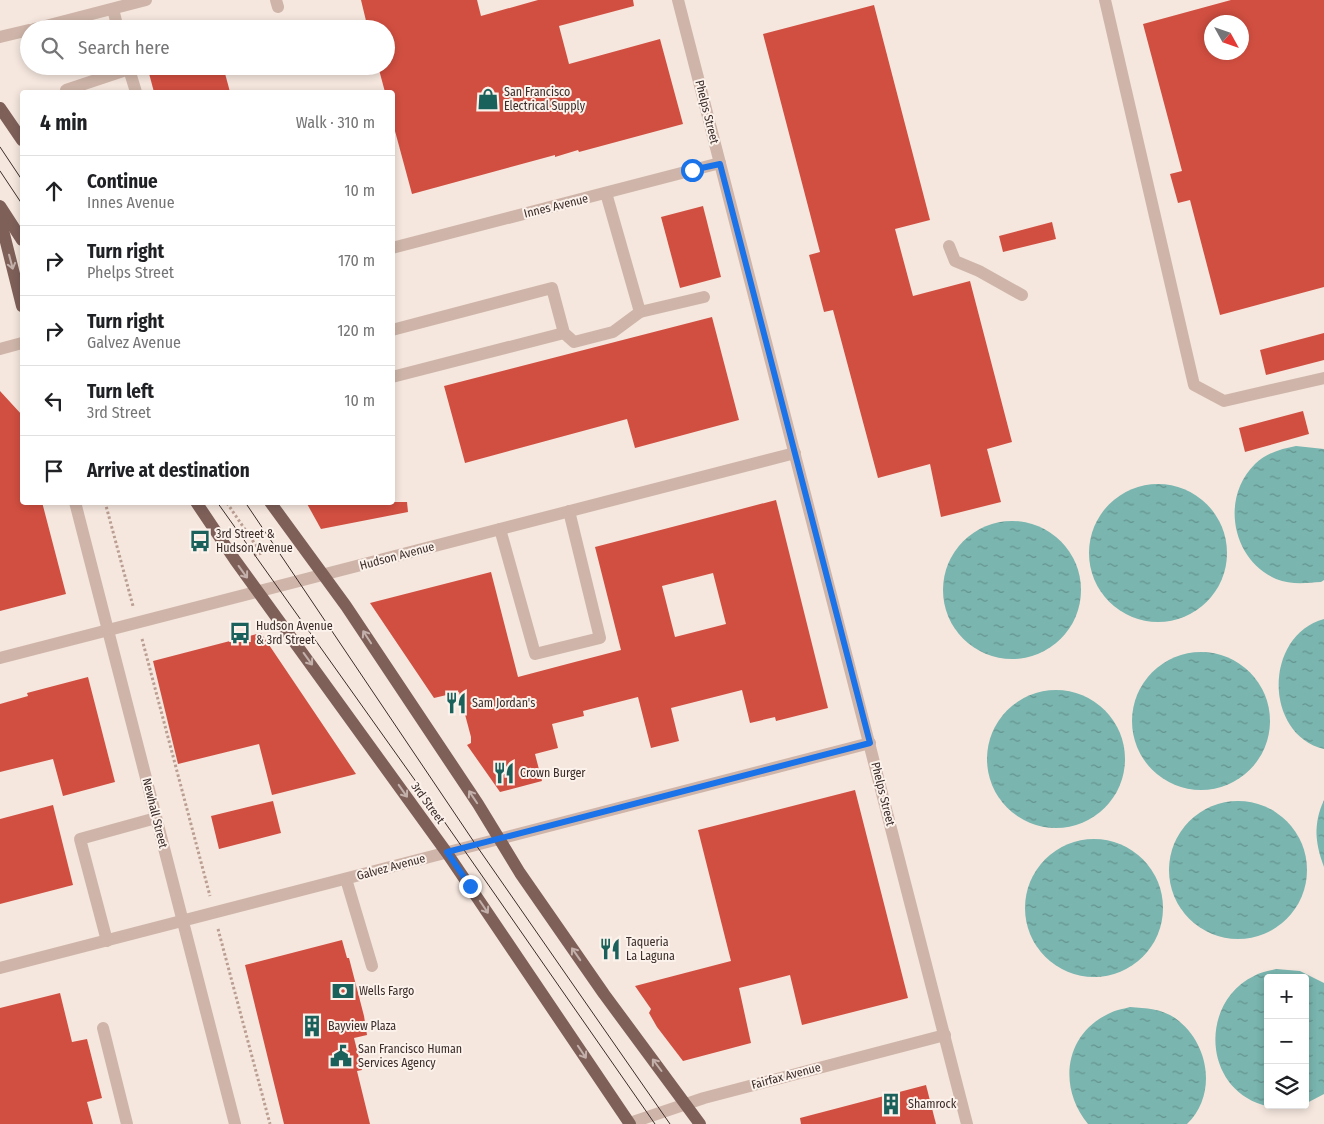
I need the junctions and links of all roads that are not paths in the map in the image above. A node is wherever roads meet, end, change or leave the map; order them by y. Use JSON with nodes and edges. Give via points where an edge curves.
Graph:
{"nodes":[{"id":1,"x":146,"y":0,"type":"edge"},
{"id":2,"x":678,"y":0,"type":"edge"},
{"id":3,"x":1105,"y":0,"type":"edge"},
{"id":4,"x":112,"y":9,"type":"junction"},
{"id":5,"x":69,"y":20,"type":"edge"},
{"id":6,"x":115,"y":20,"type":"edge"},
{"id":7,"x":20,"y":32,"type":"edge"},
{"id":8,"x":0,"y":37,"type":"edge"},
{"id":9,"x":109,"y":75,"type":"edge"},
{"id":10,"x":131,"y":75,"type":"edge"},
{"id":11,"x":66,"y":90,"type":"edge"},
{"id":12,"x":135,"y":90,"type":"edge"},
{"id":13,"x":0,"y":108,"type":"edge"},
{"id":14,"x":20,"y":137,"type":"edge"},
{"id":15,"x":720,"y":164,"type":"junction"},
{"id":16,"x":606,"y":193,"type":"junction"},
{"id":17,"x":0,"y":206,"type":"edge"},
{"id":18,"x":0,"y":221,"type":"edge"},
{"id":19,"x":20,"y":237,"type":"edge"},
{"id":20,"x":949,"y":246,"type":"dead end"},
{"id":21,"x":395,"y":247,"type":"edge"},
{"id":22,"x":1022,"y":295,"type":"dead end"},
{"id":23,"x":704,"y":297,"type":"dead end"},
{"id":24,"x":20,"y":298,"type":"edge"},
{"id":25,"x":640,"y":312,"type":"junction"},
{"id":26,"x":395,"y":329,"type":"edge"},
{"id":27,"x":564,"y":334,"type":"junction"},
{"id":28,"x":20,"y":344,"type":"edge"},
{"id":29,"x":0,"y":349,"type":"edge"},
{"id":30,"x":395,"y":376,"type":"edge"},
{"id":31,"x":1324,"y":378,"type":"edge"},
{"id":32,"x":795,"y":453,"type":"junction"},
{"id":33,"x":76,"y":505,"type":"edge"},
{"id":34,"x":198,"y":505,"type":"edge"},
{"id":35,"x":272,"y":505,"type":"edge"},
{"id":36,"x":568,"y":512,"type":"junction"},
{"id":37,"x":500,"y":529,"type":"junction"},
{"id":38,"x":323,"y":575,"type":"junction"},
{"id":39,"x":258,"y":592,"type":"junction"},
{"id":40,"x":109,"y":630,"type":"junction"},
{"id":41,"x":0,"y":658,"type":"edge"},
{"id":42,"x":870,"y":743,"type":"junction"},
{"id":43,"x":156,"y":818,"type":"junction"},
{"id":44,"x":499,"y":839,"type":"junction"},
{"id":45,"x":447,"y":852,"type":"junction"},
{"id":46,"x":346,"y":879,"type":"junction"},
{"id":47,"x":183,"y":921,"type":"junction"},
{"id":48,"x":107,"y":941,"type":"junction"},
{"id":49,"x":372,"y":966,"type":"dead end"},
{"id":50,"x":0,"y":968,"type":"edge"},
{"id":51,"x":103,"y":1028,"type":"dead end"},
{"id":52,"x":944,"y":1035,"type":"junction"},
{"id":53,"x":686,"y":1104,"type":"junction"},
{"id":54,"x":127,"y":1124,"type":"edge"},
{"id":55,"x":235,"y":1124,"type":"edge"},
{"id":56,"x":630,"y":1124,"type":"edge"},
{"id":57,"x":700,"y":1124,"type":"edge"},
{"id":58,"x":967,"y":1124,"type":"edge"}],
"edges":[{"from":1,"to":4,"type":"street"},
{"from":2,"to":15,"type":"street","name":"Phelps Street"},
{"from":3,"to":31,"type":"street","via":[[1194,386],[1224,401]]},
{"from":4,"to":5,"type":"street"},
{"from":4,"to":6,"type":"street"},
{"from":7,"to":8,"type":"street"},
{"from":9,"to":11,"type":"street"},
{"from":10,"to":12,"type":"street"},
{"from":13,"to":14,"type":"main road"},
{"from":15,"to":16,"type":"street","name":"Innes Avenue"},
{"from":15,"to":32,"type":"street","name":"Phelps Street"},
{"from":16,"to":21,"type":"street","name":"Innes Avenue"},
{"from":16,"to":25,"type":"street"},
{"from":17,"to":19,"type":"main road"},
{"from":18,"to":24,"type":"main road","one_way":true},
{"from":20,"to":22,"type":"street","via":[[955,261]]},
{"from":23,"to":25,"type":"street"},
{"from":25,"to":27,"type":"street","via":[[613,332],[574,342]]},
{"from":26,"to":27,"type":"street","via":[[552,288]]},
{"from":27,"to":30,"type":"street"},
{"from":28,"to":29,"type":"street"},
{"from":32,"to":36,"type":"street","name":"Hudson Avenue"},
{"from":32,"to":42,"type":"street","name":"Phelps Street"},
{"from":33,"to":40,"type":"street","name":"Newhall Street"},
{"from":34,"to":39,"type":"main road","name":"3rd Street","one_way":true},
{"from":35,"to":38,"type":"main road"},
{"from":36,"to":37,"type":"street","name":"Hudson Avenue"},
{"from":36,"to":37,"type":"street","via":[[600,638],[536,654]]},
{"from":37,"to":38,"type":"street","name":"Hudson Avenue"},
{"from":38,"to":39,"type":"street","name":"Hudson Avenue"},
{"from":44,"to":38,"type":"main road","one_way":true},
{"from":39,"to":40,"type":"street","name":"Hudson Avenue"},
{"from":39,"to":45,"type":"main road","name":"3rd Street","one_way":true},
{"from":40,"to":41,"type":"street","name":"Hudson Avenue"},
{"from":40,"to":43,"type":"street","name":"Newhall Street"},
{"from":42,"to":44,"type":"street","name":"Galvez Avenue"},
{"from":42,"to":52,"type":"street","name":"Phelps Street"},
{"from":43,"to":47,"type":"street","name":"Newhall Street"},
{"from":43,"to":48,"type":"street","via":[[80,840]]},
{"from":44,"to":45,"type":"street","name":"Galvez Avenue"},
{"from":53,"to":44,"type":"main road","one_way":true,"via":[[604,994]]},
{"from":45,"to":46,"type":"street","name":"Galvez Avenue"},
{"from":45,"to":56,"type":"main road","name":"3rd Street","one_way":true},
{"from":46,"to":47,"type":"street","name":"Galvez Avenue"},
{"from":46,"to":49,"type":"street"},
{"from":47,"to":48,"type":"street","name":"Galvez Avenue"},
{"from":47,"to":55,"type":"street","name":"Newhall Street"},
{"from":48,"to":50,"type":"street","name":"Galvez Avenue"},
{"from":51,"to":54,"type":"street"},
{"from":52,"to":53,"type":"street","name":"Fairfax Avenue"},
{"from":52,"to":58,"type":"street","name":"Phelps Street"},
{"from":53,"to":56,"type":"street","name":"Fairfax Avenue"},
{"from":53,"to":57,"type":"main road"}]}
